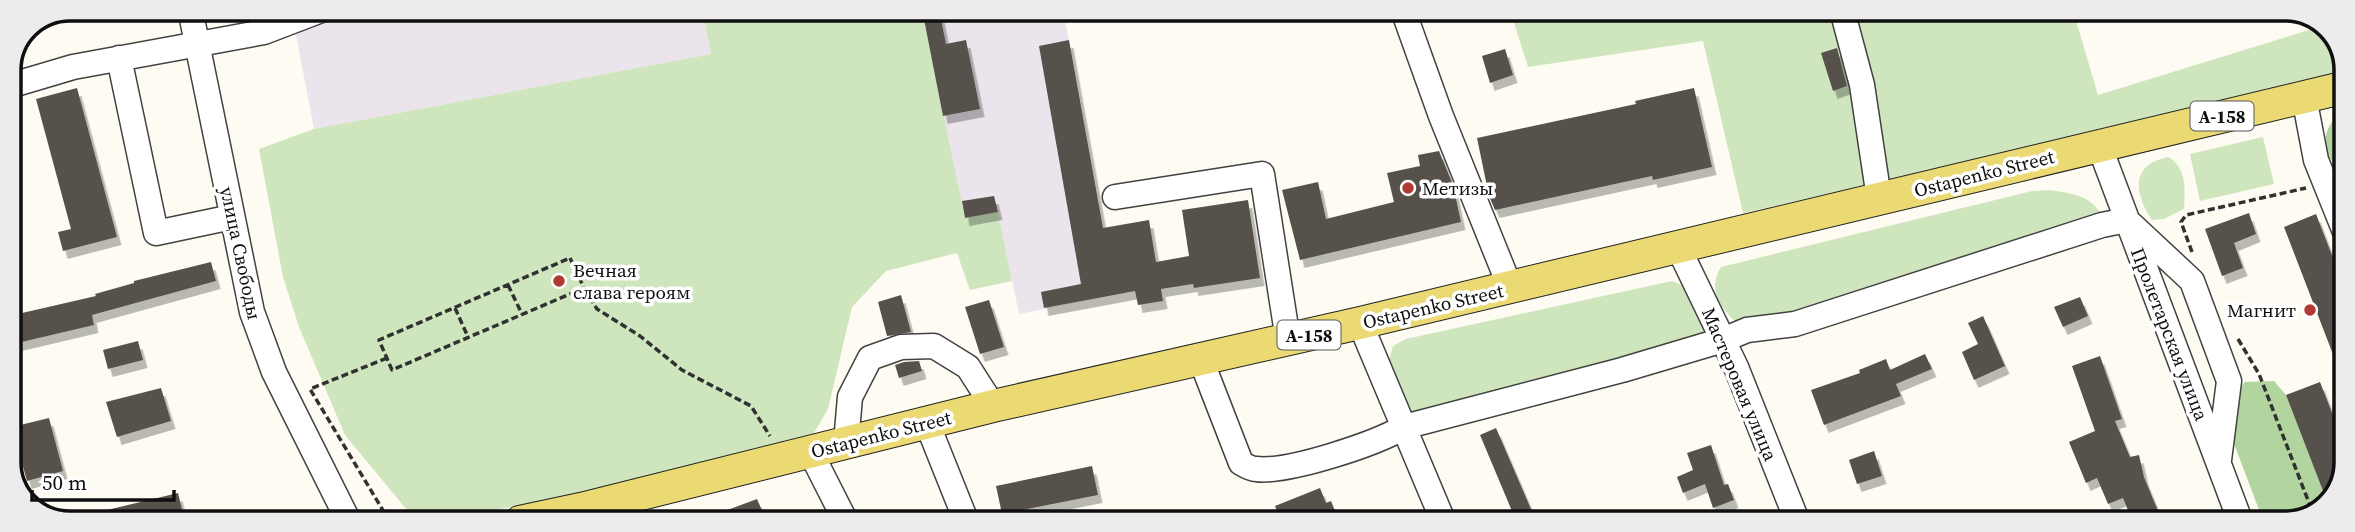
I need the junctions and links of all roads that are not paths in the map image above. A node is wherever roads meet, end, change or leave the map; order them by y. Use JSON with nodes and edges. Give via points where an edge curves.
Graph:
{"nodes":[{"id":1,"x":192,"y":21,"type":"edge"},
{"id":2,"x":259,"y":21,"type":"edge"},
{"id":3,"x":1407,"y":21,"type":"edge"},
{"id":4,"x":1845,"y":21,"type":"edge"},
{"id":5,"x":197,"y":44,"type":"junction"},
{"id":6,"x":119,"y":58,"type":"junction"},
{"id":7,"x":21,"y":76,"type":"edge"},
{"id":8,"x":2334,"y":90,"type":"edge"},
{"id":9,"x":2304,"y":97,"type":"junction"},
{"id":10,"x":2099,"y":145,"type":"junction"},
{"id":11,"x":1115,"y":197,"type":"dead end"},
{"id":12,"x":1879,"y":198,"type":"junction"},
{"id":13,"x":2334,"y":204,"type":"edge"},
{"id":14,"x":232,"y":217,"type":"junction"},
{"id":15,"x":2127,"y":220,"type":"junction"},
{"id":16,"x":1678,"y":247,"type":"junction"},
{"id":17,"x":1510,"y":287,"type":"junction"},
{"id":18,"x":1360,"y":323,"type":"junction"},
{"id":19,"x":1288,"y":340,"type":"junction"},
{"id":20,"x":1723,"y":340,"type":"junction"},
{"id":21,"x":1201,"y":360,"type":"junction"},
{"id":22,"x":993,"y":406,"type":"junction"},
{"id":23,"x":928,"y":423,"type":"junction"},
{"id":24,"x":1404,"y":427,"type":"junction"},
{"id":25,"x":846,"y":443,"type":"junction"},
{"id":26,"x":796,"y":455,"type":"junction"},
{"id":27,"x":2219,"y":464,"type":"junction"},
{"id":28,"x":344,"y":511,"type":"edge"},
{"id":29,"x":572,"y":511,"type":"edge"},
{"id":30,"x":838,"y":511,"type":"edge"},
{"id":31,"x":962,"y":511,"type":"edge"},
{"id":32,"x":1439,"y":511,"type":"edge"},
{"id":33,"x":1793,"y":511,"type":"edge"},
{"id":34,"x":2237,"y":511,"type":"edge"}],
"edges":[{"from":1,"to":5,"type":"street","name":"улица Свободы"},
{"from":2,"to":5,"type":"street"},
{"from":3,"to":17,"type":"street"},
{"from":4,"to":12,"type":"street","via":[[1862,85]]},
{"from":5,"to":6,"type":"street"},
{"from":5,"to":14,"type":"street","name":"улица Свободы"},
{"from":6,"to":7,"type":"street"},
{"from":6,"to":14,"type":"street","via":[[156,233]]},
{"from":8,"to":9,"type":"main road","name":"Ostapenko Street","number":"А-158"},
{"from":9,"to":10,"type":"main road","name":"Ostapenko Street","number":"А-158"},
{"from":9,"to":13,"type":"street","via":[[2316,160]]},
{"from":10,"to":12,"type":"main road","name":"Ostapenko Street","number":"А-158"},
{"from":10,"to":15,"type":"street","name":"Пролетарская улица"},
{"from":11,"to":19,"type":"street","via":[[1262,174]]},
{"from":12,"to":16,"type":"main road","name":"Ostapenko Street","number":"А-158"},
{"from":14,"to":28,"type":"street","name":"улица Свободы","via":[[251,312],[274,372]]},
{"from":15,"to":20,"type":"street","via":[[1795,324],[1747,330]]},
{"from":15,"to":27,"type":"street","name":"Пролетарская улица"},
{"from":15,"to":27,"type":"street","via":[[2192,281],[2197,293],[2229,381]]},
{"from":16,"to":17,"type":"main road","name":"Ostapenko Street","number":"А-158"},
{"from":16,"to":20,"type":"street","name":"Мастеровая улица"},
{"from":17,"to":18,"type":"main road","name":"Ostapenko Street","number":"А-158"},
{"from":18,"to":19,"type":"main road","name":"Ostapenko Street","number":"А-158"},
{"from":18,"to":24,"type":"street"},
{"from":19,"to":21,"type":"main road","name":"Ostapenko Street","number":"А-158"},
{"from":20,"to":24,"type":"street"},
{"from":20,"to":33,"type":"street","name":"Мастеровая улица"},
{"from":21,"to":22,"type":"main road","name":"Ostapenko Street","number":"А-158"},
{"from":21,"to":24,"type":"street","via":[[1241,463],[1254,470],[1276,470],[1361,446]]},
{"from":22,"to":23,"type":"main road","name":"Ostapenko Street","number":"А-158"},
{"from":22,"to":25,"type":"street","via":[[968,368],[945,353],[934,346],[901,347],[870,358],[850,397]]},
{"from":23,"to":25,"type":"main road","name":"Ostapenko Street","number":"А-158"},
{"from":23,"to":31,"type":"street"},
{"from":24,"to":32,"type":"street"},
{"from":25,"to":26,"type":"main road","name":"Ostapenko Street","number":"А-158"},
{"from":26,"to":29,"type":"main road","name":"Ostapenko Street","number":"А-158"},
{"from":26,"to":30,"type":"street"},
{"from":27,"to":34,"type":"street","name":"Пролетарская улица"}]}
